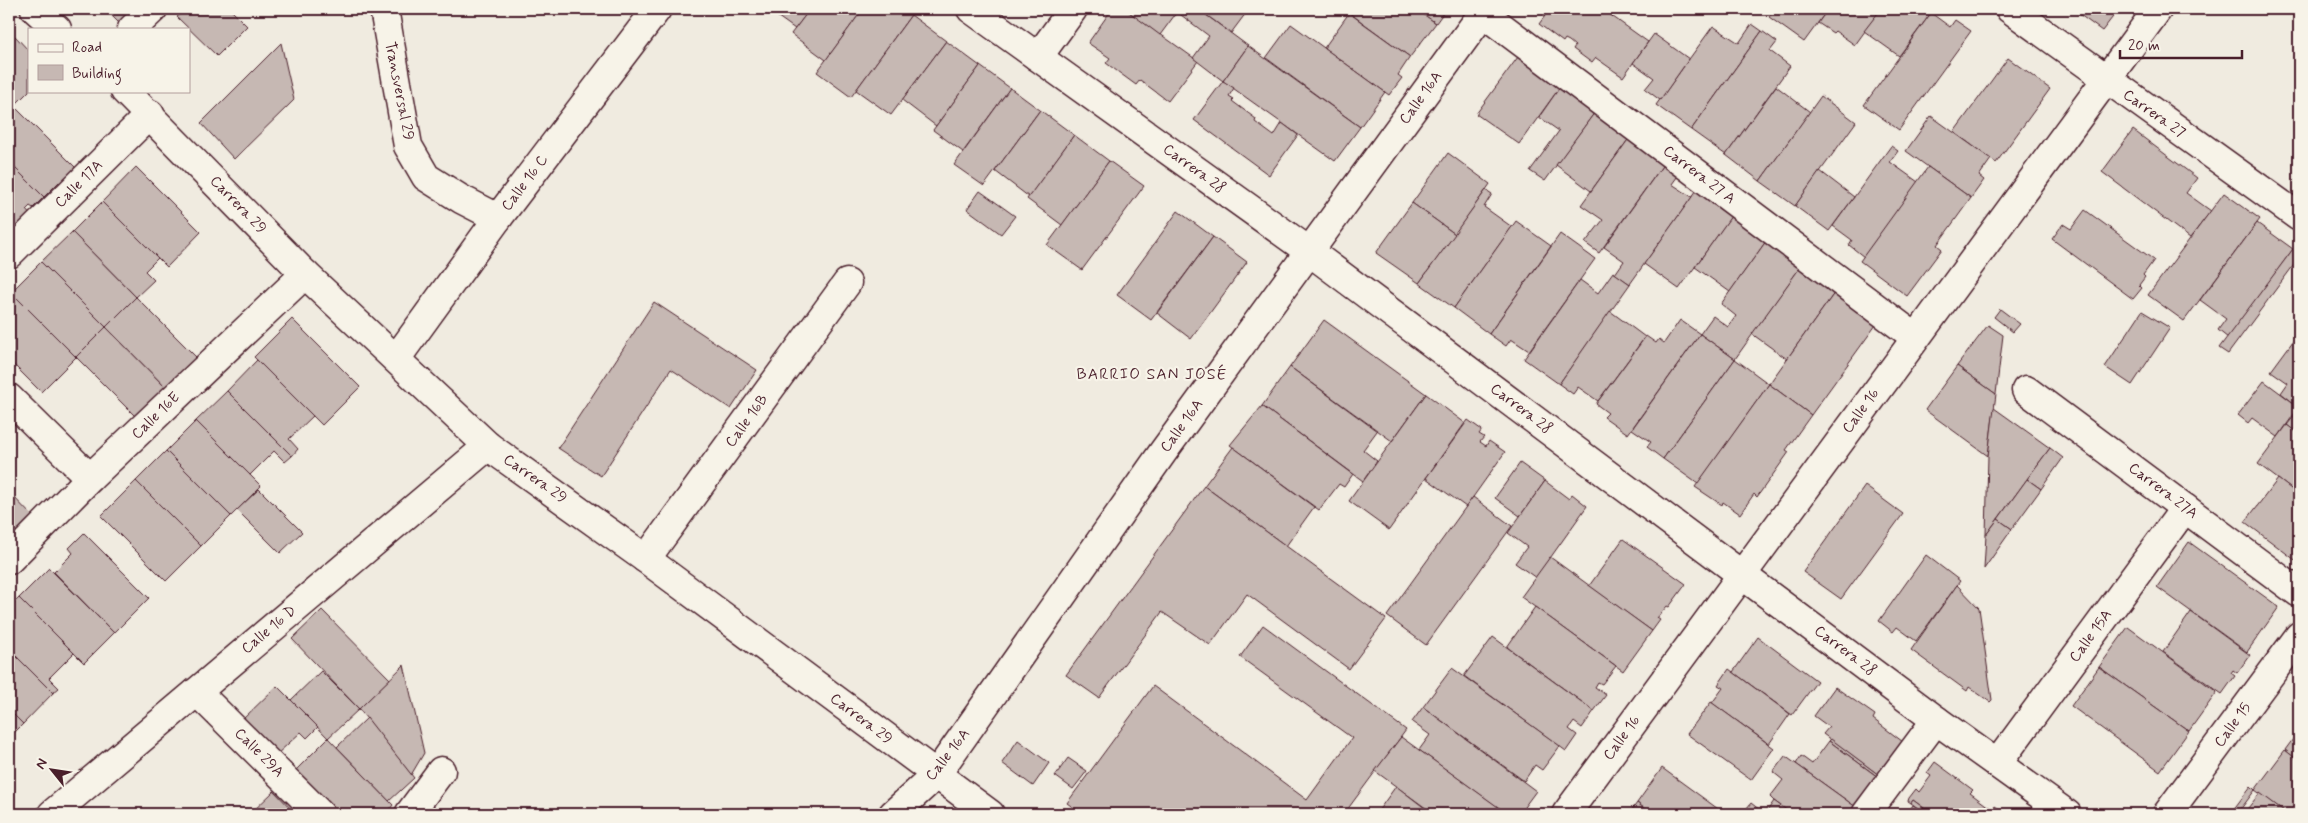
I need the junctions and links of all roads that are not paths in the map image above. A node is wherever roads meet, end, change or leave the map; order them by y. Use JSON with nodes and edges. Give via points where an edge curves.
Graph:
{"nodes":[{"id":1,"x":35,"y":9,"type":"edge"},
{"id":2,"x":153,"y":9,"type":"edge"},
{"id":3,"x":384,"y":9,"type":"edge"},
{"id":4,"x":657,"y":9,"type":"edge"},
{"id":5,"x":971,"y":9,"type":"edge"},
{"id":6,"x":1073,"y":9,"type":"edge"},
{"id":7,"x":2010,"y":9,"type":"edge"},
{"id":8,"x":2158,"y":9,"type":"edge"},
{"id":9,"x":1484,"y":11,"type":"edge"},
{"id":10,"x":56,"y":28,"type":"edge"},
{"id":11,"x":133,"y":28,"type":"edge"},
{"id":12,"x":1038,"y":57,"type":"junction"},
{"id":13,"x":2105,"y":79,"type":"junction"},
{"id":14,"x":126,"y":92,"type":"edge"},
{"id":15,"x":150,"y":114,"type":"junction"},
{"id":16,"x":2299,"y":217,"type":"edge"},
{"id":17,"x":498,"y":218,"type":"junction"},
{"id":18,"x":1310,"y":252,"type":"junction"},
{"id":19,"x":9,"y":254,"type":"edge"},
{"id":20,"x":305,"y":274,"type":"junction"},
{"id":21,"x":847,"y":283,"type":"dead end"},
{"id":22,"x":1915,"y":337,"type":"junction"},
{"id":23,"x":396,"y":359,"type":"junction"},
{"id":24,"x":2026,"y":390,"type":"dead end"},
{"id":25,"x":9,"y":398,"type":"edge"},
{"id":26,"x":488,"y":446,"type":"junction"},
{"id":27,"x":90,"y":478,"type":"junction"},
{"id":28,"x":2185,"y":508,"type":"junction"},
{"id":29,"x":646,"y":559,"type":"junction"},
{"id":30,"x":9,"y":560,"type":"edge"},
{"id":31,"x":1743,"y":574,"type":"junction"},
{"id":32,"x":2299,"y":593,"type":"edge"},
{"id":33,"x":2299,"y":636,"type":"edge"},
{"id":34,"x":197,"y":692,"type":"junction"},
{"id":35,"x":1936,"y":720,"type":"junction"},
{"id":36,"x":1997,"y":764,"type":"junction"},
{"id":37,"x":441,"y":771,"type":"dead end"},
{"id":38,"x":936,"y":775,"type":"junction"},
{"id":39,"x":52,"y":814,"type":"edge"},
{"id":40,"x":320,"y":814,"type":"edge"},
{"id":41,"x":409,"y":814,"type":"edge"},
{"id":42,"x":893,"y":814,"type":"edge"},
{"id":43,"x":990,"y":814,"type":"edge"},
{"id":44,"x":1566,"y":814,"type":"edge"},
{"id":45,"x":1866,"y":814,"type":"edge"},
{"id":46,"x":2066,"y":814,"type":"edge"},
{"id":47,"x":2167,"y":814,"type":"edge"}],
"edges":[{"from":1,"to":10,"type":"street"},
{"from":2,"to":11,"type":"street"},
{"from":3,"to":17,"type":"street","name":"Transversal 29","via":[[408,146],[426,177]]},
{"from":4,"to":17,"type":"street","name":"Calle 16 C"},
{"from":5,"to":12,"type":"street","name":"Carrera 28"},
{"from":6,"to":12,"type":"street"},
{"from":7,"to":13,"type":"street","name":"Carrera 27"},
{"from":8,"to":13,"type":"street","name":"Calle 16"},
{"from":9,"to":18,"type":"street","name":"Calle 16A"},
{"from":9,"to":22,"type":"street","name":"Carrera 27 A"},
{"from":12,"to":18,"type":"street","name":"Carrera 28"},
{"from":13,"to":16,"type":"street","name":"Carrera 27"},
{"from":13,"to":22,"type":"street","name":"Calle 16"},
{"from":14,"to":15,"type":"street","name":"Carrera 29"},
{"from":15,"to":19,"type":"street","name":"Calle 17A"},
{"from":15,"to":20,"type":"street","name":"Carrera 29"},
{"from":17,"to":23,"type":"street","name":"Calle 16 C"},
{"from":18,"to":31,"type":"street","name":"Carrera 28"},
{"from":18,"to":38,"type":"street","name":"Calle 16A","via":[[1163,452]]},
{"from":20,"to":23,"type":"street","name":"Carrera 29"},
{"from":20,"to":27,"type":"street","name":"Calle 16E"},
{"from":21,"to":29,"type":"street","name":"Calle 16B"},
{"from":22,"to":31,"type":"street","name":"Calle 16"},
{"from":23,"to":26,"type":"street","name":"Carrera 29"},
{"from":24,"to":28,"type":"street","name":"Carrera 27A"},
{"from":25,"to":27,"type":"street"},
{"from":26,"to":29,"type":"street","name":"Carrera 29"},
{"from":26,"to":34,"type":"street","name":"Calle 16 D"},
{"from":27,"to":30,"type":"street","name":"Calle 16E"},
{"from":28,"to":32,"type":"street","name":"Carrera 27A"},
{"from":28,"to":36,"type":"street","name":"Calle 15A"},
{"from":29,"to":38,"type":"street","name":"Carrera 29"},
{"from":31,"to":35,"type":"street","name":"Carrera 28"},
{"from":31,"to":44,"type":"street","name":"Calle 16"},
{"from":33,"to":47,"type":"street","name":"Calle 15"},
{"from":34,"to":39,"type":"street","name":"Calle 16 D"},
{"from":34,"to":40,"type":"street","name":"Calle 29A"},
{"from":35,"to":36,"type":"street","name":"Carrera 28"},
{"from":35,"to":45,"type":"street"},
{"from":36,"to":46,"type":"street","name":"Carrera 28"},
{"from":37,"to":41,"type":"street"},
{"from":38,"to":42,"type":"street","name":"Calle 16A"},
{"from":38,"to":43,"type":"street","name":"Carrera 29"}]}
